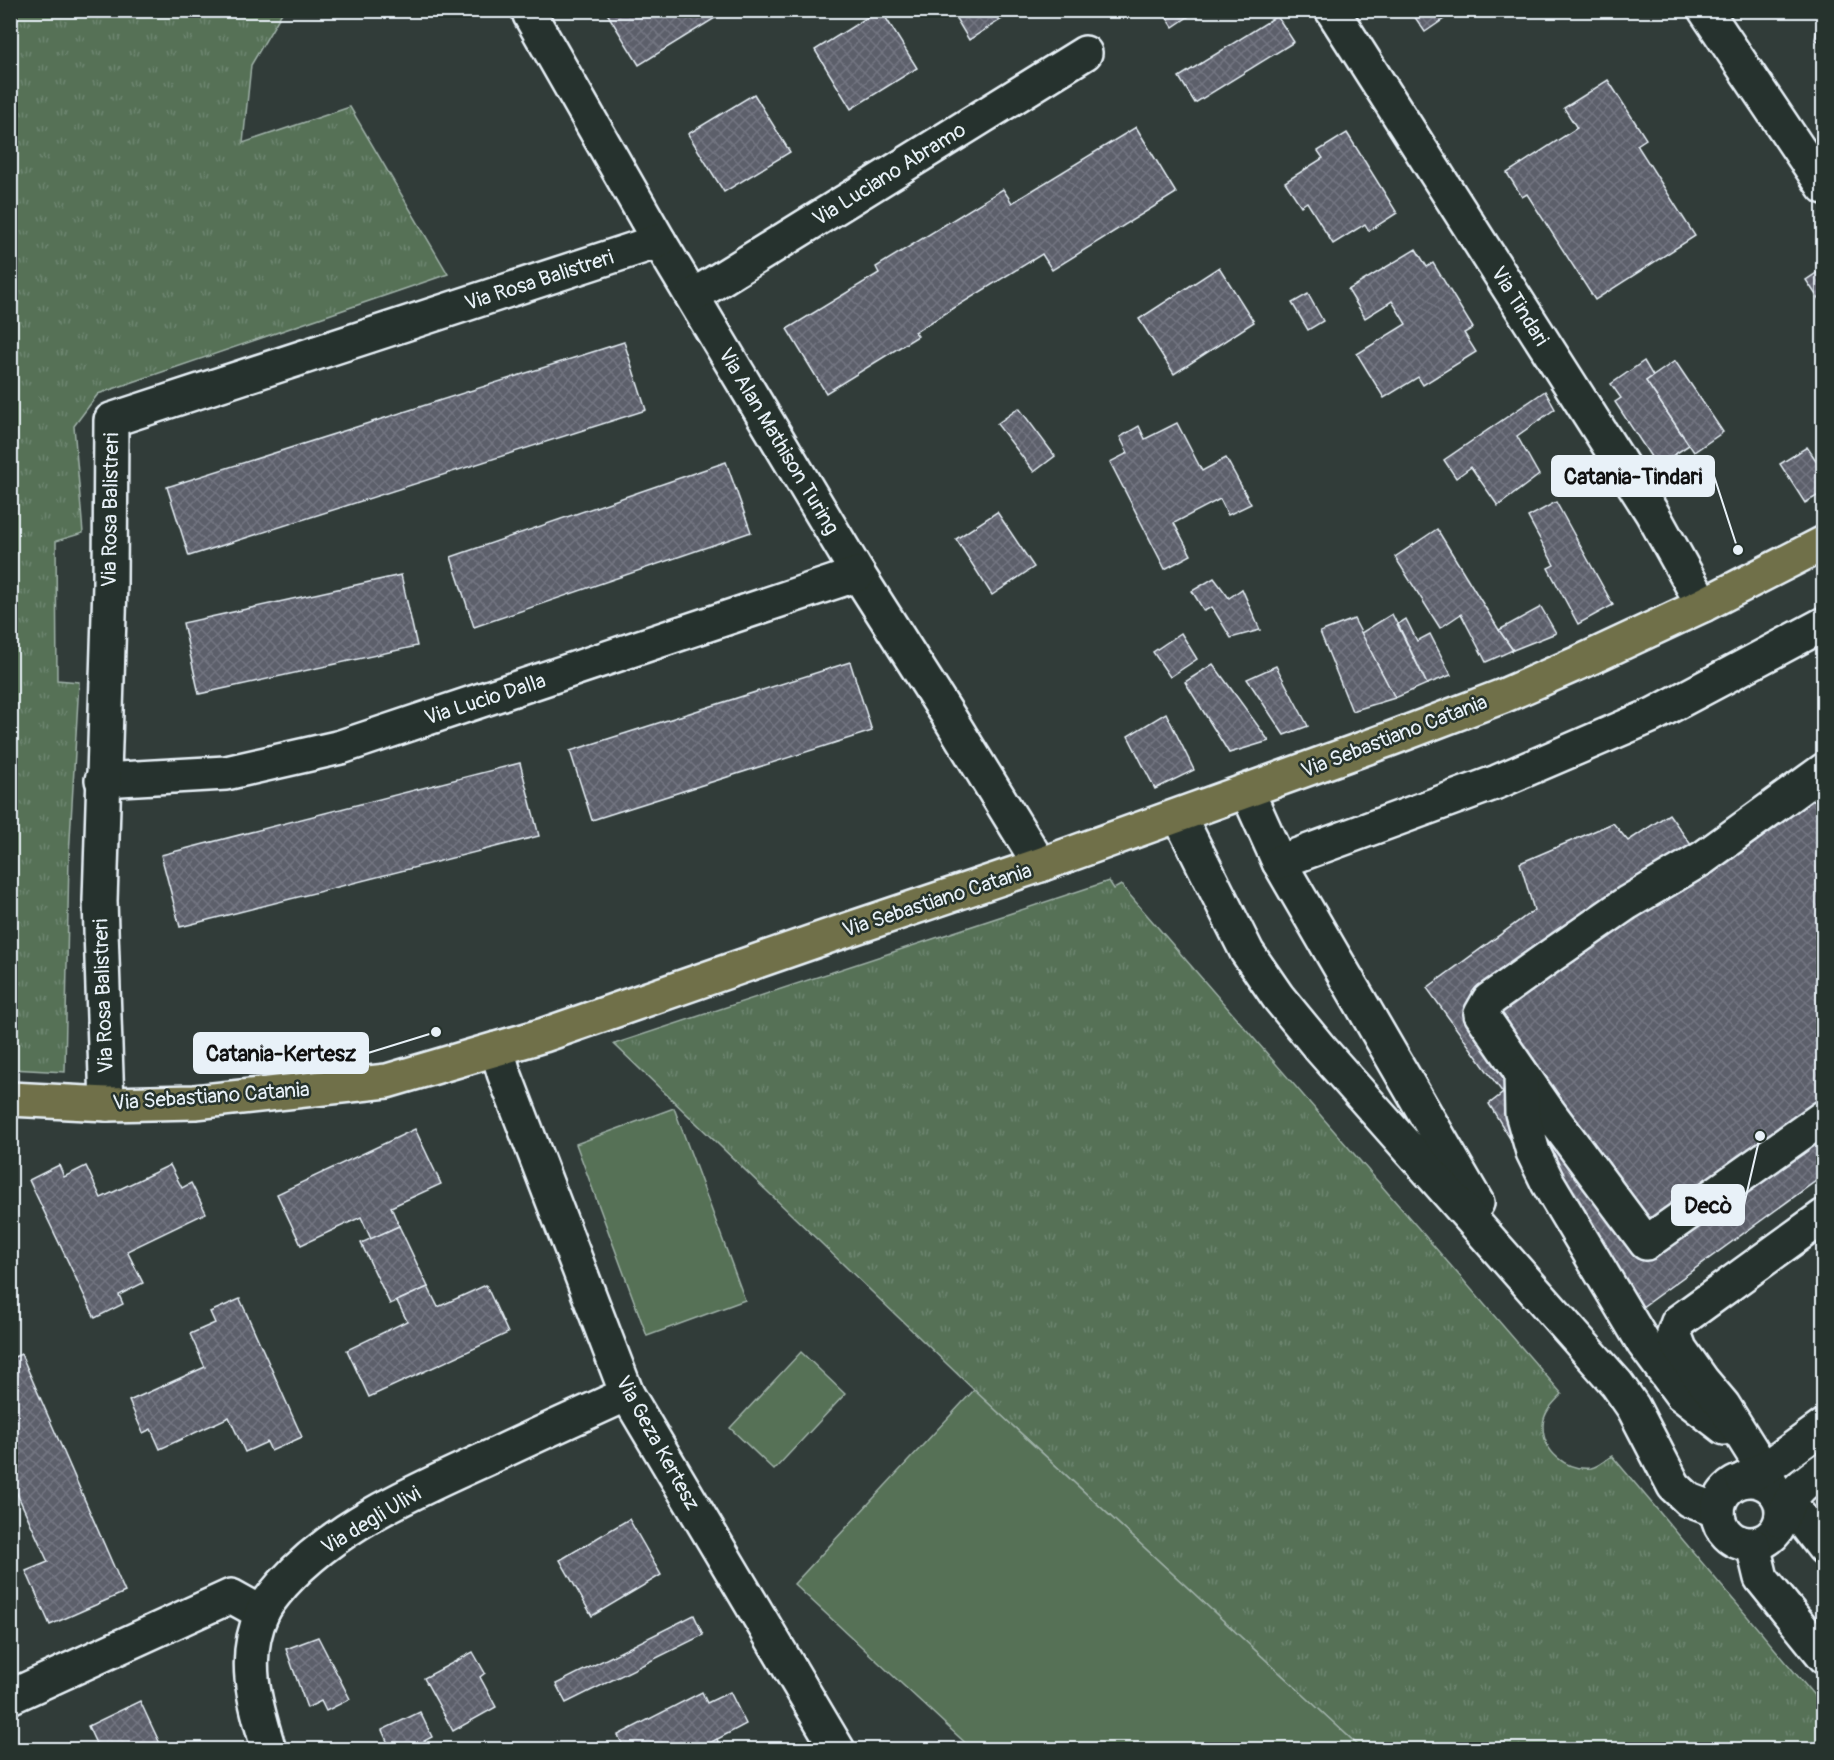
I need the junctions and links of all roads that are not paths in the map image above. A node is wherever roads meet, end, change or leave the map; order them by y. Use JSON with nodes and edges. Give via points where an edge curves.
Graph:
{"nodes":[{"id":1,"x":529,"y":10,"type":"edge"},
{"id":2,"x":1332,"y":10,"type":"edge"},
{"id":3,"x":1705,"y":10,"type":"edge"},
{"id":4,"x":1085,"y":53,"type":"dead end"},
{"id":5,"x":1824,"y":187,"type":"edge"},
{"id":6,"x":658,"y":241,"type":"junction"},
{"id":7,"x":693,"y":296,"type":"junction"},
{"id":8,"x":1823,"y":547,"type":"edge"},
{"id":9,"x":858,"y":574,"type":"junction"},
{"id":10,"x":1703,"y":605,"type":"junction"},
{"id":11,"x":1824,"y":624,"type":"edge"},
{"id":12,"x":1824,"y":770,"type":"edge"},
{"id":13,"x":102,"y":780,"type":"junction"},
{"id":14,"x":1247,"y":791,"type":"junction"},
{"id":15,"x":1179,"y":816,"type":"junction"},
{"id":16,"x":1279,"y":862,"type":"junction"},
{"id":17,"x":1040,"y":865,"type":"junction"},
{"id":18,"x":497,"y":1049,"type":"junction"},
{"id":19,"x":1521,"y":1072,"type":"junction"},
{"id":20,"x":10,"y":1099,"type":"edge"},
{"id":21,"x":107,"y":1104,"type":"junction"},
{"id":22,"x":1824,"y":1117,"type":"edge"},
{"id":23,"x":1824,"y":1216,"type":"edge"},
{"id":24,"x":1512,"y":1264,"type":"junction"},
{"id":25,"x":627,"y":1394,"type":"junction"},
{"id":26,"x":1824,"y":1426,"type":"edge"},
{"id":27,"x":1824,"y":1469,"type":"edge"},
{"id":28,"x":1766,"y":1485,"type":"junction"},
{"id":29,"x":1718,"y":1511,"type":"junction"},
{"id":30,"x":1754,"y":1545,"type":"junction"},
{"id":31,"x":1824,"y":1548,"type":"edge"},
{"id":32,"x":262,"y":1612,"type":"junction"},
{"id":33,"x":1824,"y":1656,"type":"edge"},
{"id":34,"x":10,"y":1697,"type":"edge"},
{"id":35,"x":269,"y":1749,"type":"edge"},
{"id":36,"x":838,"y":1749,"type":"edge"}],
"edges":[{"from":1,"to":6,"type":"street","name":"Via Alan Mathison Turing"},
{"from":2,"to":10,"type":"street","name":"Via Tindari","via":[[1652,513]]},
{"from":3,"to":5,"type":"street"},
{"from":4,"to":7,"type":"street","name":"Via Luciano Abramo"},
{"from":6,"to":7,"type":"street","name":"Via Alan Mathison Turing"},
{"from":6,"to":13,"type":"street","name":"Via Rosa Balistreri","via":[[111,420],[110,584]]},
{"from":7,"to":9,"type":"street","name":"Via Alan Mathison Turing"},
{"from":8,"to":10,"type":"main road","name":"Via Sebastiano Catania"},
{"from":9,"to":13,"type":"street","name":"Via Lucio Dalla","via":[[341,747],[226,773]]},
{"from":9,"to":17,"type":"street","name":"Via Alan Mathison Turing"},
{"from":10,"to":14,"type":"main road","name":"Via Sebastiano Catania","via":[[1503,696]]},
{"from":11,"to":16,"type":"street","via":[[1653,715],[1497,782]]},
{"from":12,"to":19,"type":"street","via":[[1703,858],[1627,903],[1489,1000],[1481,1014]]},
{"from":13,"to":21,"type":"street","name":"Via Rosa Balistreri","via":[[100,901]]},
{"from":14,"to":15,"type":"main road","name":"Via Sebastiano Catania"},
{"from":14,"to":16,"type":"street"},
{"from":15,"to":17,"type":"main road","name":"Via Sebastiano Catania"},
{"from":15,"to":24,"type":"street","via":[[1242,943],[1278,997]]},
{"from":16,"to":24,"type":"street"},
{"from":17,"to":18,"type":"main road","name":"Via Sebastiano Catania"},
{"from":18,"to":21,"type":"main road","name":"Via Sebastiano Catania","via":[[387,1081],[195,1102]]},
{"from":18,"to":25,"type":"street","name":"Via Geza Kertesz"},
{"from":19,"to":22,"type":"street","via":[[1646,1243]]},
{"from":19,"to":28,"type":"street","via":[[1522,1113],[1533,1152],[1623,1311],[1681,1394],[1701,1411]]},
{"from":20,"to":21,"type":"main road","name":"Via Sebastiano Catania"},
{"from":23,"to":28,"type":"street","via":[[1678,1322],[1674,1333],[1680,1349],[1723,1405]]},
{"from":24,"to":29,"type":"street","via":[[1617,1384],[1674,1486],[1689,1500]]},
{"from":25,"to":32,"type":"street","name":"Via degli Ulivi","via":[[419,1489],[355,1526],[294,1571]]},
{"from":25,"to":36,"type":"street","name":"Via Geza Kertesz"},
{"from":26,"to":28,"type":"street"},
{"from":27,"to":28,"type":"street","via":[[1798,1487]]},
{"from":28,"to":29,"type":"street","via":[[1734,1484],[1722,1496]]},
{"from":28,"to":30,"type":"street","via":[[1774,1534]]},
{"from":28,"to":31,"type":"street"},
{"from":29,"to":30,"type":"street","via":[[1721,1527],[1731,1539]]},
{"from":30,"to":33,"type":"street","via":[[1761,1578]]},
{"from":32,"to":34,"type":"street","via":[[231,1596]]},
{"from":32,"to":35,"type":"street","name":"Via degli Ulivi","via":[[250,1669],[252,1692]]}]}
